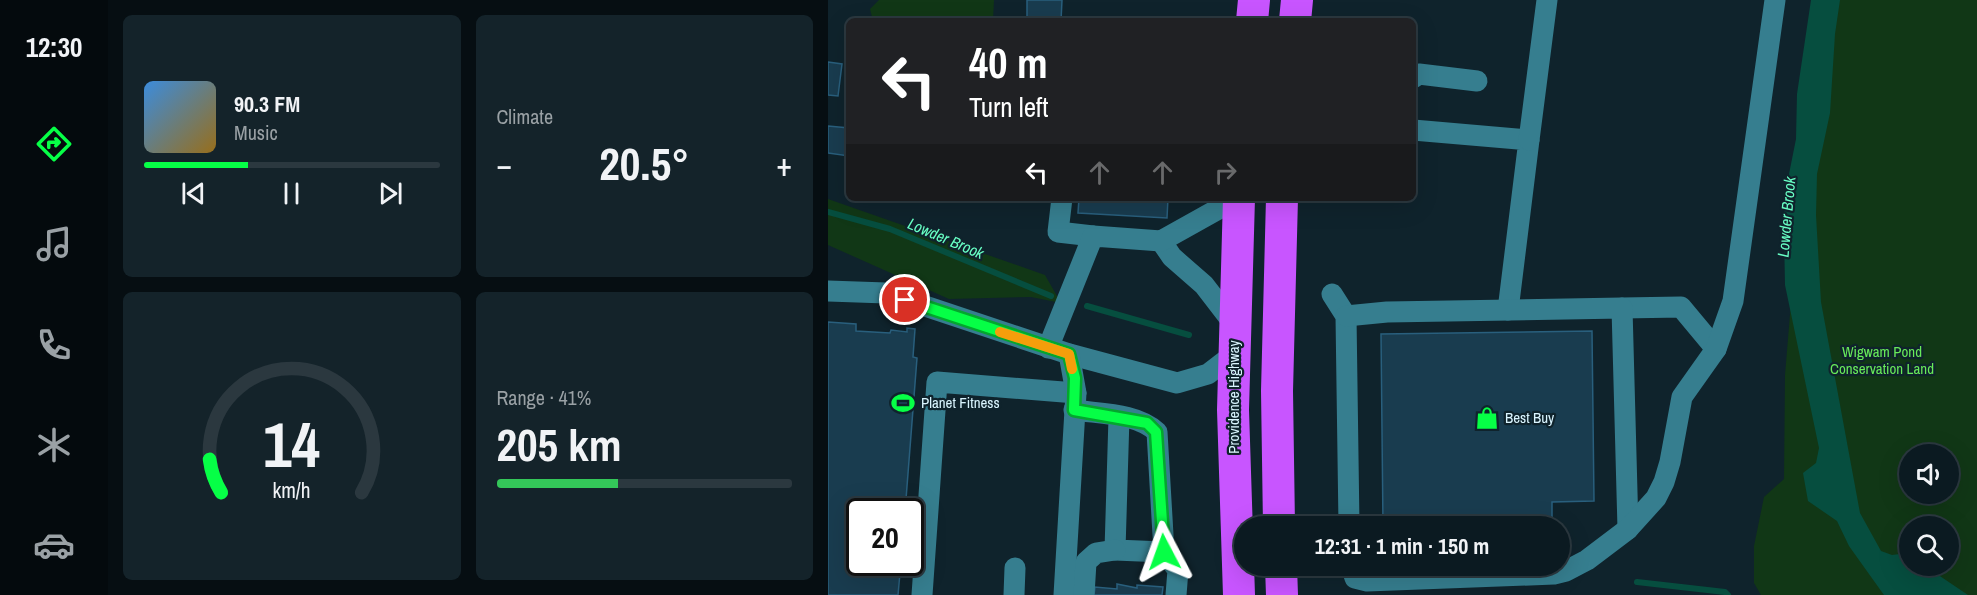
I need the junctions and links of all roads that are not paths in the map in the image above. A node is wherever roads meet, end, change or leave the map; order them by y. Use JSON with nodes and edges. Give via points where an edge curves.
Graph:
{"nodes":[{"id":1,"x":1254,"y":0,"type":"edge"},
{"id":2,"x":1297,"y":0,"type":"edge"},
{"id":3,"x":1546,"y":0,"type":"edge"},
{"id":4,"x":1775,"y":0,"type":"edge"},
{"id":5,"x":1252,"y":18,"type":"edge"},
{"id":6,"x":1295,"y":18,"type":"edge"},
{"id":7,"x":1416,"y":76,"type":"edge"},
{"id":8,"x":1476,"y":81,"type":"dead end"},
{"id":9,"x":1416,"y":130,"type":"edge"},
{"id":10,"x":1529,"y":140,"type":"junction"},
{"id":11,"x":1062,"y":201,"type":"edge"},
{"id":12,"x":1233,"y":201,"type":"edge"},
{"id":13,"x":1238,"y":201,"type":"edge"},
{"id":14,"x":1282,"y":201,"type":"edge"},
{"id":15,"x":1093,"y":236,"type":"junction"},
{"id":16,"x":1161,"y":241,"type":"junction"},
{"id":17,"x":828,"y":291,"type":"edge"},
{"id":18,"x":1332,"y":294,"type":"dead end"},
{"id":19,"x":1622,"y":308,"type":"junction"},
{"id":20,"x":1509,"y":310,"type":"junction"},
{"id":21,"x":1346,"y":316,"type":"junction"},
{"id":22,"x":1234,"y":339,"type":"junction"},
{"id":23,"x":1048,"y":348,"type":"junction"},
{"id":24,"x":1716,"y":349,"type":"junction"},
{"id":25,"x":1069,"y":354,"type":"junction"},
{"id":26,"x":1075,"y":402,"type":"junction"},
{"id":27,"x":1119,"y":417,"type":"junction"},
{"id":28,"x":1279,"y":516,"type":"edge"},
{"id":29,"x":1350,"y":516,"type":"edge"},
{"id":30,"x":1628,"y":529,"type":"junction"},
{"id":31,"x":1115,"y":550,"type":"junction"},
{"id":32,"x":1164,"y":552,"type":"junction"},
{"id":33,"x":1015,"y":568,"type":"dead end"},
{"id":34,"x":1281,"y":576,"type":"edge"},
{"id":35,"x":1354,"y":576,"type":"edge"},
{"id":36,"x":1472,"y":586,"type":"edge"},
{"id":37,"x":1404,"y":587,"type":"edge"},
{"id":38,"x":1378,"y":588,"type":"edge"},
{"id":39,"x":922,"y":595,"type":"edge"},
{"id":40,"x":1014,"y":595,"type":"edge"},
{"id":41,"x":1064,"y":595,"type":"edge"},
{"id":42,"x":1084,"y":595,"type":"edge"},
{"id":43,"x":1176,"y":595,"type":"edge"},
{"id":44,"x":1239,"y":595,"type":"edge"},
{"id":45,"x":1282,"y":595,"type":"edge"}],
"edges":[{"from":1,"to":5,"type":"highway"},
{"from":2,"to":6,"type":"highway"},
{"from":3,"to":10,"type":"street"},
{"from":4,"to":24,"type":"street","via":[[1733,301]]},
{"from":7,"to":8,"type":"street"},
{"from":9,"to":10,"type":"street"},
{"from":10,"to":20,"type":"street"},
{"from":11,"to":15,"type":"street","via":[[1058,232]]},
{"from":12,"to":16,"type":"street"},
{"from":13,"to":22,"type":"highway","name":"Providence Highway"},
{"from":14,"to":28,"type":"highway","via":[[1277,350]]},
{"from":15,"to":16,"type":"street"},
{"from":15,"to":23,"type":"street"},
{"from":16,"to":22,"type":"street","via":[[1172,257],[1204,285]]},
{"from":17,"to":23,"type":"street","via":[[886,293]]},
{"from":18,"to":21,"type":"street"},
{"from":19,"to":20,"type":"street"},
{"from":19,"to":24,"type":"street","via":[[1681,307]]},
{"from":19,"to":30,"type":"street"},
{"from":20,"to":21,"type":"street"},
{"from":21,"to":29,"type":"street"},
{"from":22,"to":25,"type":"street","via":[[1208,374],[1177,383]]},
{"from":22,"to":44,"type":"highway","name":"Providence Highway"},
{"from":23,"to":25,"type":"street"},
{"from":24,"to":30,"type":"street","via":[[1682,397],[1664,482],[1645,513]]},
{"from":25,"to":26,"type":"street"},
{"from":26,"to":27,"type":"street"},
{"from":26,"to":39,"type":"street","via":[[937,382]]},
{"from":26,"to":41,"type":"street"},
{"from":27,"to":31,"type":"street"},
{"from":27,"to":32,"type":"street","via":[[1147,423],[1156,432]]},
{"from":30,"to":36,"type":"street","via":[[1566,572]]},
{"from":31,"to":32,"type":"street"},
{"from":31,"to":42,"type":"street","via":[[1096,553],[1086,562]]},
{"from":32,"to":43,"type":"street","via":[[1178,570]]},
{"from":33,"to":40,"type":"street"},
{"from":34,"to":45,"type":"highway"},
{"from":35,"to":38,"type":"street"},
{"from":36,"to":37,"type":"street"},
{"from":37,"to":38,"type":"street"}]}
